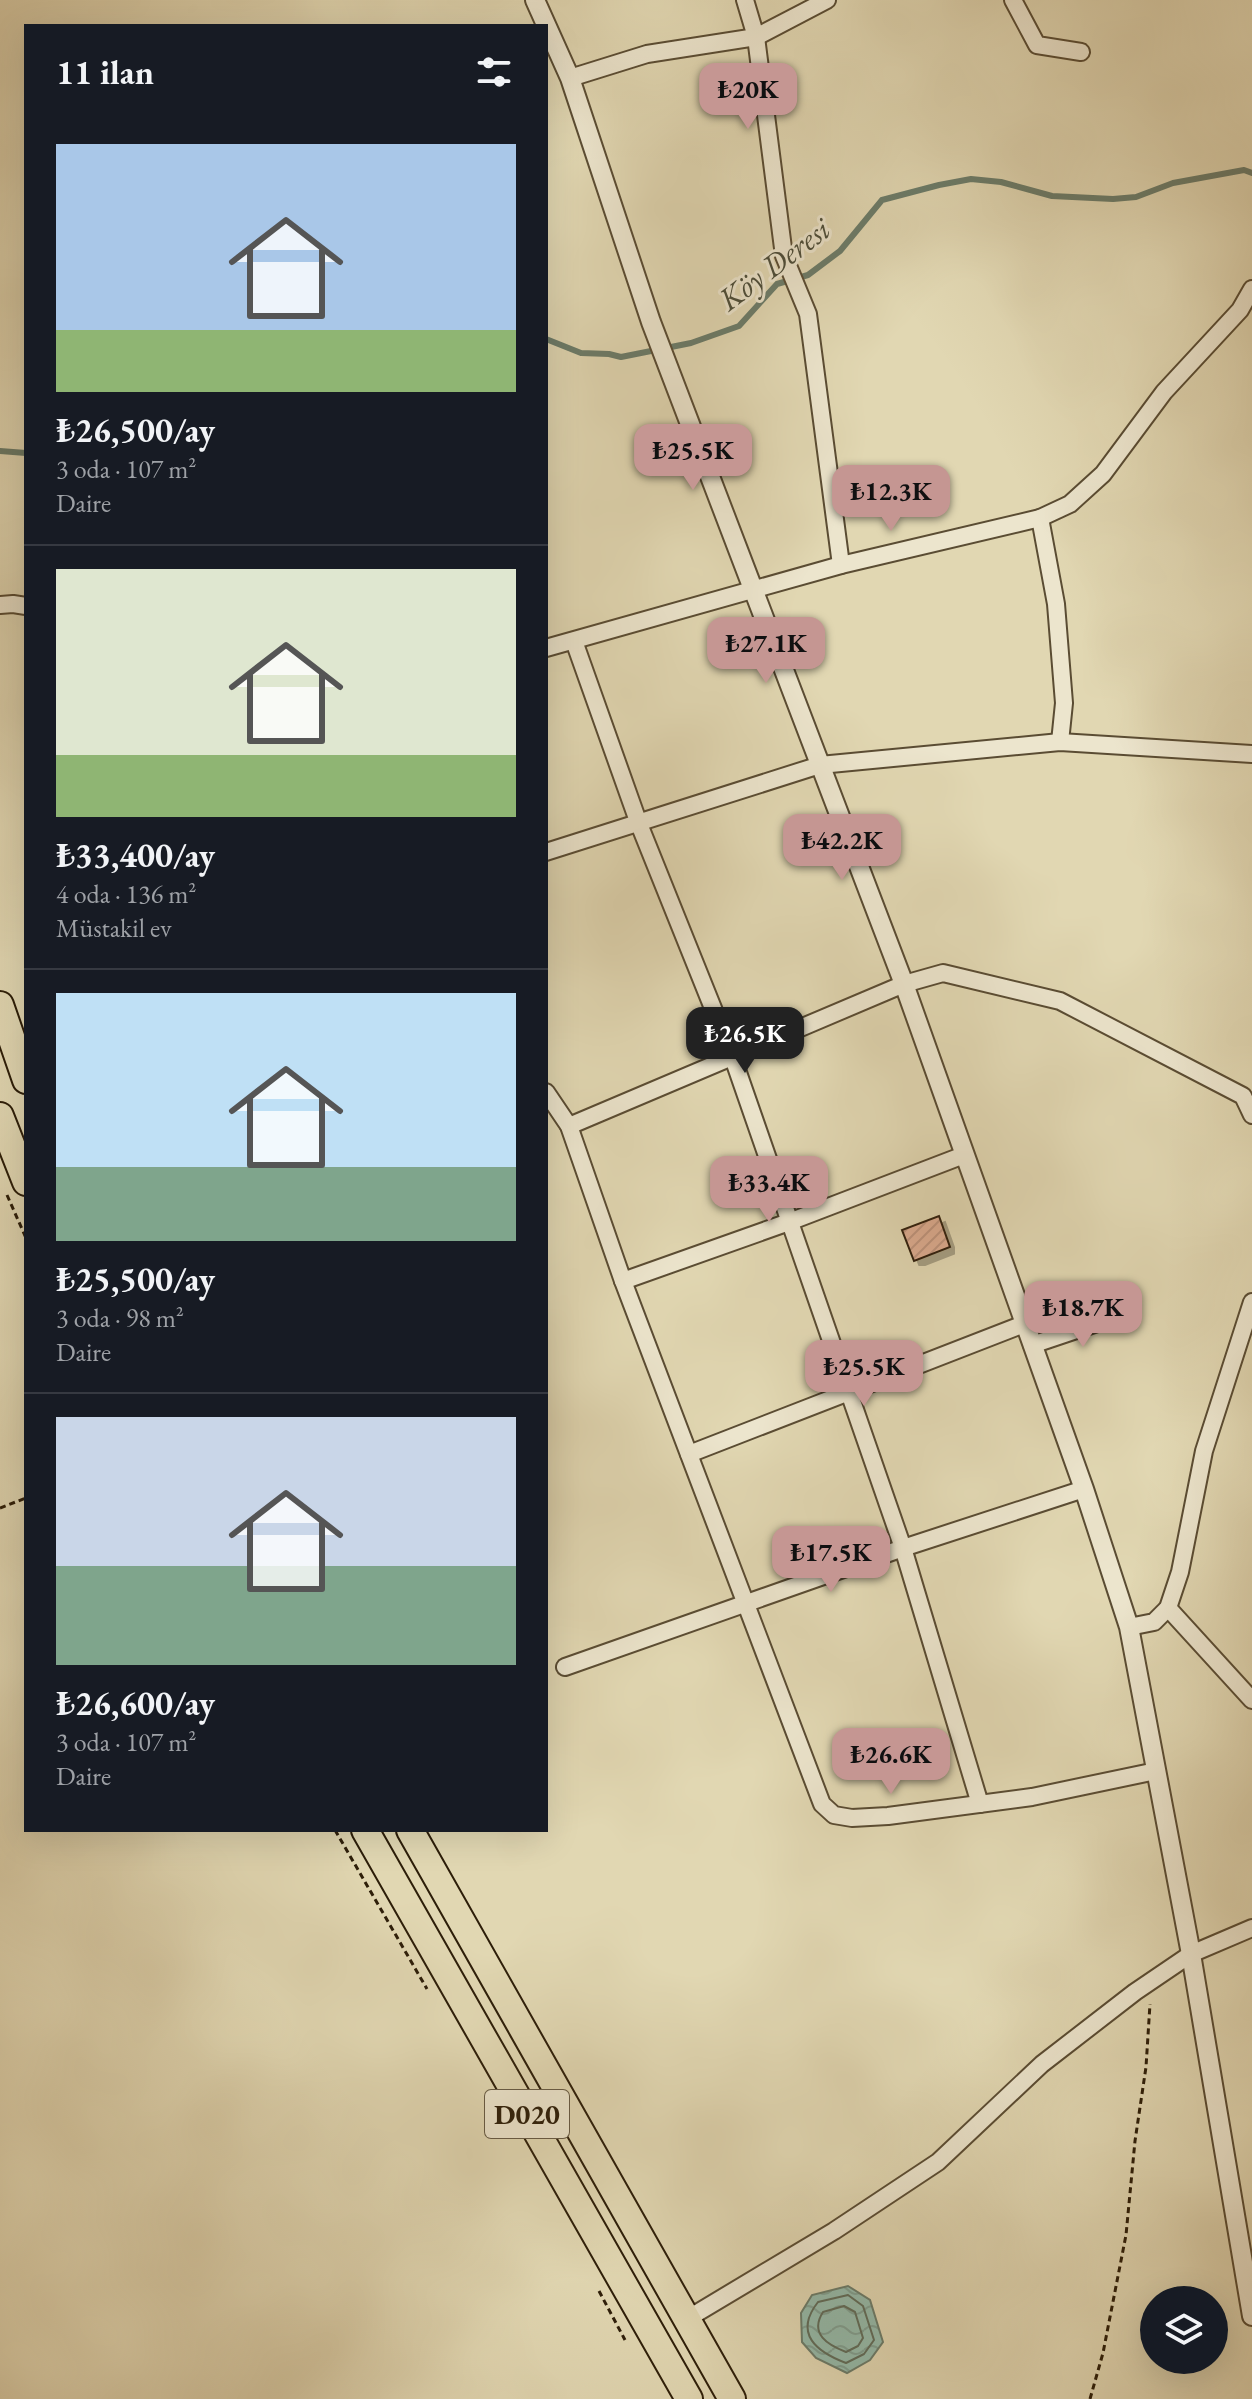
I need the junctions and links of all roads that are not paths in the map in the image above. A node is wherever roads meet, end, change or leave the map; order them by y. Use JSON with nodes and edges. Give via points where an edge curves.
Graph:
{"nodes":[{"id":1,"x":535,"y":0,"type":"edge"},
{"id":2,"x":745,"y":0,"type":"edge"},
{"id":3,"x":827,"y":0,"type":"edge"},
{"id":4,"x":1013,"y":0,"type":"edge"},
{"id":5,"x":546,"y":24,"type":"edge"},
{"id":6,"x":548,"y":29,"type":"edge"},
{"id":7,"x":756,"y":37,"type":"junction"},
{"id":8,"x":1081,"y":52,"type":"dead end"},
{"id":9,"x":570,"y":78,"type":"junction"},
{"id":10,"x":1252,"y":289,"type":"edge"},
{"id":11,"x":1040,"y":518,"type":"junction"},
{"id":12,"x":841,"y":565,"type":"junction"},
{"id":13,"x":752,"y":590,"type":"junction"},
{"id":14,"x":0,"y":605,"type":"edge"},
{"id":15,"x":24,"y":606,"type":"edge"},
{"id":16,"x":574,"y":641,"type":"junction"},
{"id":17,"x":548,"y":648,"type":"edge"},
{"id":18,"x":1060,"y":742,"type":"junction"},
{"id":19,"x":1252,"y":754,"type":"edge"},
{"id":20,"x":820,"y":765,"type":"junction"},
{"id":21,"x":639,"y":824,"type":"junction"},
{"id":22,"x":548,"y":851,"type":"edge"},
{"id":23,"x":904,"y":984,"type":"junction"},
{"id":24,"x":0,"y":1005,"type":"edge"},
{"id":25,"x":733,"y":1058,"type":"junction"},
{"id":26,"x":24,"y":1074,"type":"edge"},
{"id":27,"x":548,"y":1095,"type":"edge"},
{"id":28,"x":1247,"y":1095,"type":"edge"},
{"id":29,"x":1252,"y":1115,"type":"edge"},
{"id":30,"x":0,"y":1116,"type":"edge"},
{"id":31,"x":569,"y":1126,"type":"junction"},
{"id":32,"x":964,"y":1155,"type":"junction"},
{"id":33,"x":16,"y":1188,"type":"edge"},
{"id":34,"x":789,"y":1222,"type":"junction"},
{"id":35,"x":623,"y":1281,"type":"junction"},
{"id":36,"x":1252,"y":1302,"type":"edge"},
{"id":37,"x":1121,"y":1315,"type":"dead end"},
{"id":38,"x":1024,"y":1324,"type":"junction"},
{"id":39,"x":1032,"y":1345,"type":"junction"},
{"id":40,"x":848,"y":1393,"type":"junction"},
{"id":41,"x":689,"y":1454,"type":"junction"},
{"id":42,"x":1084,"y":1489,"type":"junction"},
{"id":43,"x":903,"y":1548,"type":"junction"},
{"id":44,"x":745,"y":1604,"type":"junction"},
{"id":45,"x":1168,"y":1608,"type":"junction"},
{"id":46,"x":1129,"y":1627,"type":"junction"},
{"id":47,"x":565,"y":1667,"type":"dead end"},
{"id":48,"x":1252,"y":1700,"type":"edge"},
{"id":49,"x":1156,"y":1771,"type":"junction"},
{"id":50,"x":980,"y":1804,"type":"junction"},
{"id":51,"x":366,"y":1832,"type":"edge"},
{"id":52,"x":411,"y":1832,"type":"edge"},
{"id":53,"x":1252,"y":1928,"type":"edge"},
{"id":54,"x":1191,"y":1954,"type":"junction"},
{"id":55,"x":1252,"y":2316,"type":"edge"},
{"id":56,"x":687,"y":2319,"type":"junction"},
{"id":57,"x":689,"y":2399,"type":"edge"},
{"id":58,"x":732,"y":2399,"type":"edge"}],
"edges":[{"from":1,"to":5,"type":"street"},
{"from":2,"to":7,"type":"street"},
{"from":3,"to":7,"type":"street"},
{"from":4,"to":8,"type":"street","via":[[1037,45]]},
{"from":6,"to":9,"type":"street"},
{"from":7,"to":9,"type":"street","via":[[647,54]]},
{"from":7,"to":12,"type":"street","via":[[784,256],[808,314]]},
{"from":9,"to":13,"type":"street","via":[[651,322]]},
{"from":10,"to":11,"type":"street","via":[[1103,474],[1070,504]]},
{"from":11,"to":12,"type":"street"},
{"from":11,"to":18,"type":"street","via":[[1056,604],[1064,703]]},
{"from":12,"to":13,"type":"street"},
{"from":13,"to":16,"type":"street"},
{"from":13,"to":20,"type":"street"},
{"from":14,"to":15,"type":"street"},
{"from":16,"to":17,"type":"street"},
{"from":16,"to":21,"type":"street"},
{"from":18,"to":19,"type":"street"},
{"from":18,"to":20,"type":"street"},
{"from":20,"to":21,"type":"street"},
{"from":20,"to":23,"type":"street"},
{"from":21,"to":22,"type":"street"},
{"from":21,"to":25,"type":"street"},
{"from":23,"to":25,"type":"street"},
{"from":23,"to":28,"type":"street","via":[[943,973],[1060,1001]]},
{"from":23,"to":32,"type":"street"},
{"from":24,"to":26,"type":"highway"},
{"from":25,"to":31,"type":"street"},
{"from":25,"to":34,"type":"street"},
{"from":27,"to":31,"type":"street"},
{"from":28,"to":29,"type":"street"},
{"from":30,"to":33,"type":"highway"},
{"from":31,"to":35,"type":"street"},
{"from":32,"to":34,"type":"street"},
{"from":32,"to":38,"type":"street"},
{"from":34,"to":35,"type":"street"},
{"from":34,"to":40,"type":"street"},
{"from":35,"to":41,"type":"street"},
{"from":36,"to":45,"type":"street","via":[[1204,1451]]},
{"from":37,"to":39,"type":"street"},
{"from":38,"to":39,"type":"street"},
{"from":38,"to":40,"type":"street"},
{"from":39,"to":42,"type":"street"},
{"from":40,"to":41,"type":"street"},
{"from":40,"to":43,"type":"street"},
{"from":41,"to":44,"type":"street"},
{"from":42,"to":43,"type":"street"},
{"from":42,"to":46,"type":"street"},
{"from":43,"to":44,"type":"street"},
{"from":43,"to":50,"type":"street"},
{"from":44,"to":47,"type":"street"},
{"from":44,"to":50,"type":"street","via":[[822,1804],[834,1815],[888,1816]]},
{"from":45,"to":46,"type":"street","via":[[1154,1622]]},
{"from":45,"to":48,"type":"street"},
{"from":46,"to":49,"type":"street"},
{"from":49,"to":50,"type":"street"},
{"from":49,"to":54,"type":"street"},
{"from":51,"to":57,"type":"highway","number":"D020"},
{"from":52,"to":56,"type":"highway","number":"D020"},
{"from":53,"to":54,"type":"street"},
{"from":54,"to":55,"type":"street"},
{"from":54,"to":56,"type":"street","via":[[1042,2064],[938,2162]]},
{"from":56,"to":58,"type":"highway","number":"D020"}]}
